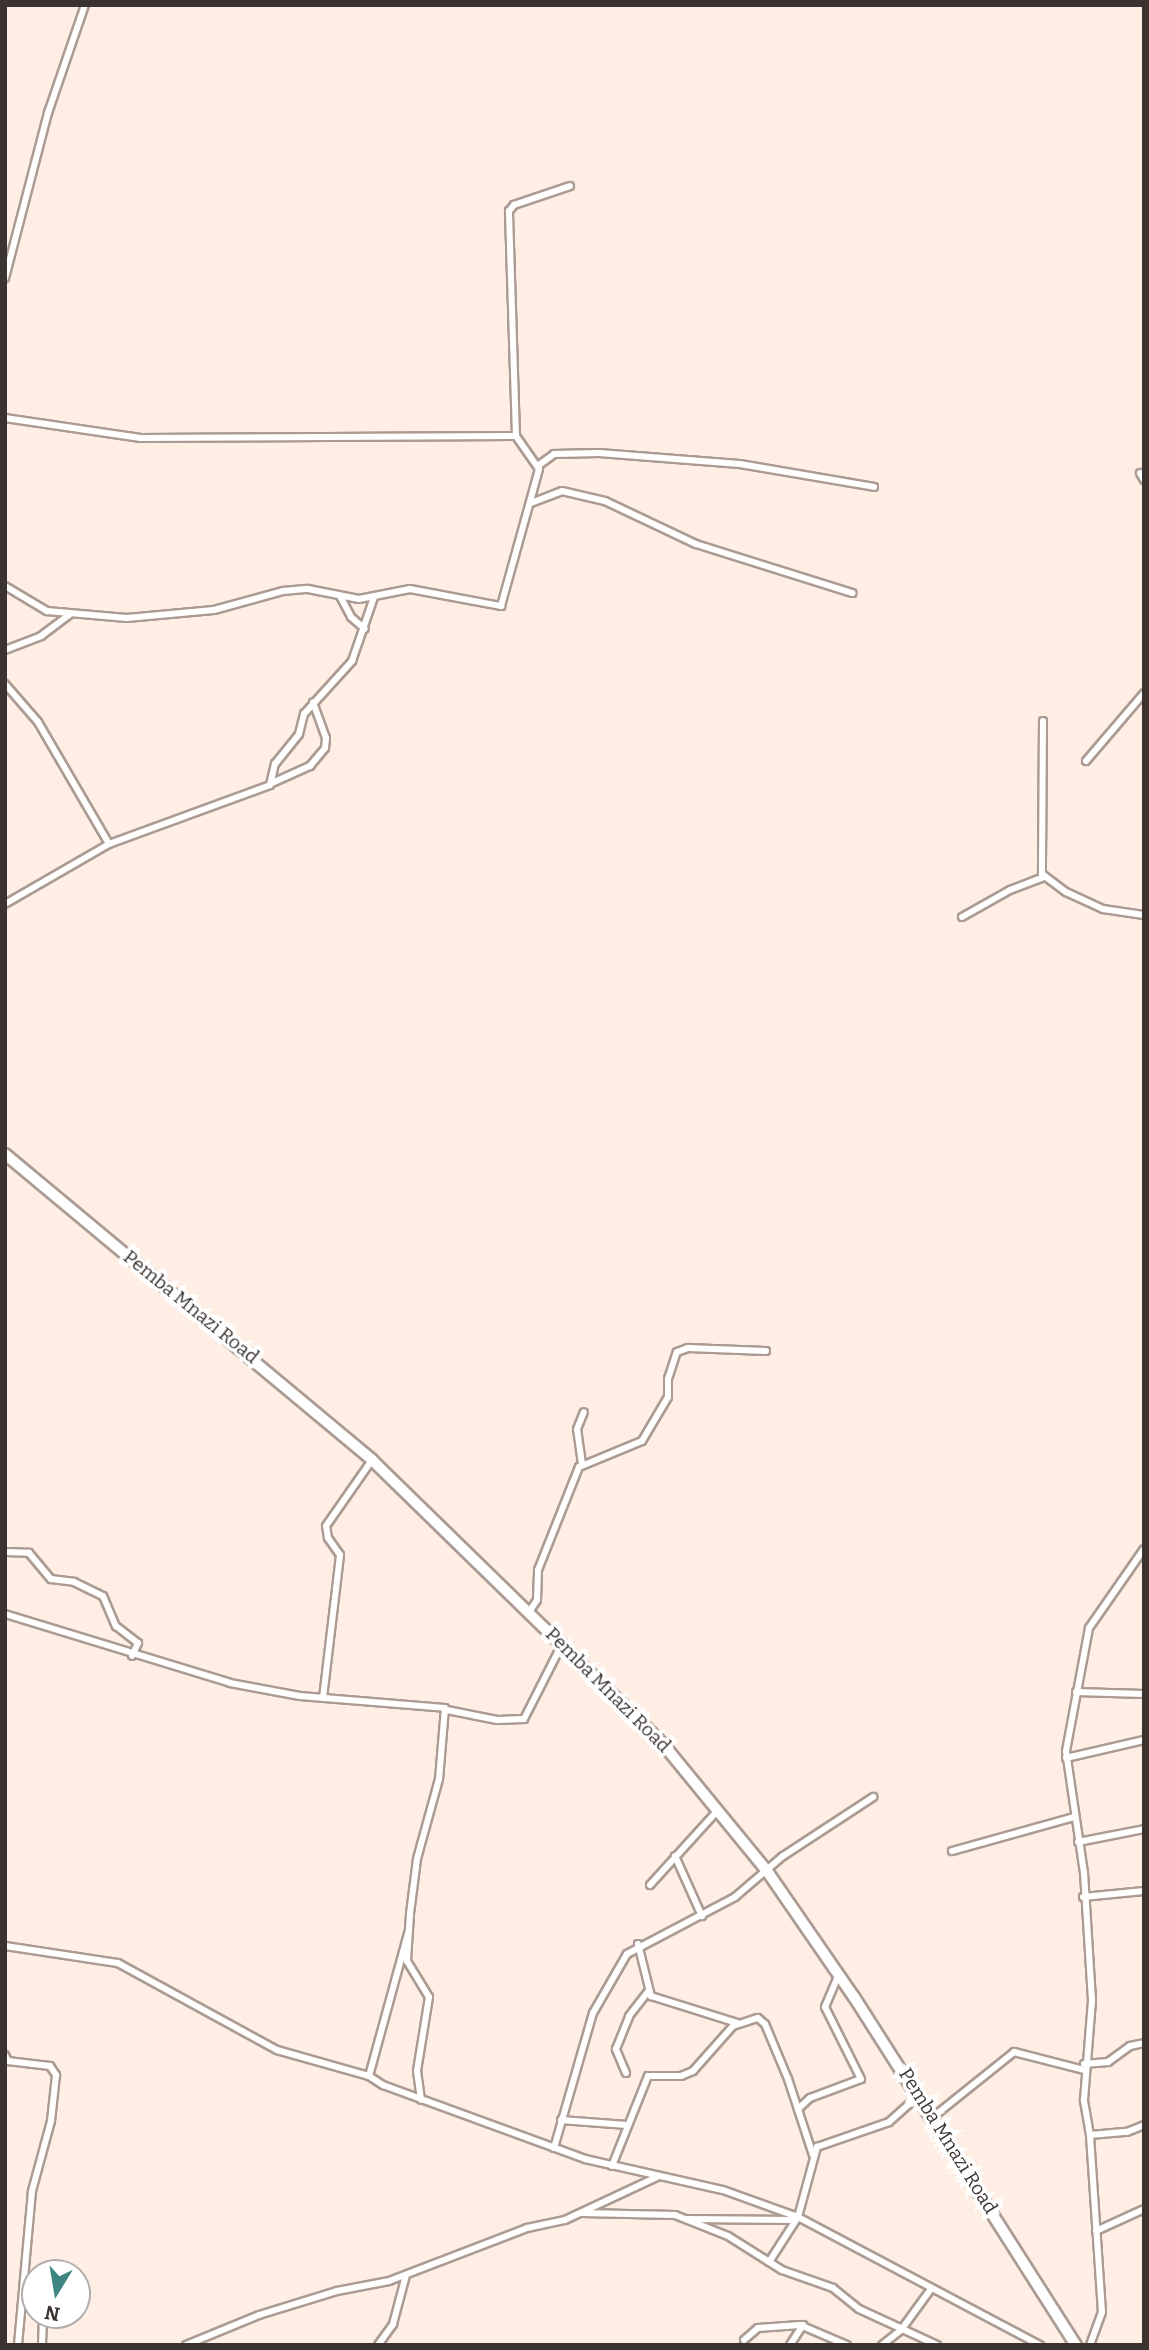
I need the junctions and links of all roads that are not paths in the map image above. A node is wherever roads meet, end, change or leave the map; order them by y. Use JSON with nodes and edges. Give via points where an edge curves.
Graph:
{"nodes":[{"id":1,"x":85,"y":5,"type":"edge"},
{"id":2,"x":569,"y":186,"type":"dead end"},
{"id":3,"x":5,"y":278,"type":"edge"},
{"id":4,"x":5,"y":418,"type":"edge"},
{"id":5,"x":516,"y":436,"type":"junction"},
{"id":6,"x":539,"y":465,"type":"junction"},
{"id":7,"x":874,"y":487,"type":"dead end"},
{"id":8,"x":531,"y":503,"type":"junction"},
{"id":9,"x":5,"y":586,"type":"edge"},
{"id":10,"x":852,"y":593,"type":"dead end"},
{"id":11,"x":340,"y":596,"type":"junction"},
{"id":12,"x":374,"y":597,"type":"junction"},
{"id":13,"x":70,"y":614,"type":"junction"},
{"id":14,"x":365,"y":629,"type":"junction"},
{"id":15,"x":5,"y":650,"type":"edge"},
{"id":16,"x":5,"y":684,"type":"edge"},
{"id":17,"x":1144,"y":693,"type":"edge"},
{"id":18,"x":313,"y":702,"type":"junction"},
{"id":19,"x":1044,"y":721,"type":"dead end"},
{"id":20,"x":1086,"y":761,"type":"dead end"},
{"id":21,"x":272,"y":783,"type":"junction"},
{"id":22,"x":109,"y":844,"type":"junction"},
{"id":23,"x":1044,"y":877,"type":"junction"},
{"id":24,"x":5,"y":904,"type":"edge"},
{"id":25,"x":1144,"y":915,"type":"edge"},
{"id":26,"x":962,"y":917,"type":"dead end"},
{"id":27,"x":5,"y":1154,"type":"edge"},
{"id":28,"x":766,"y":1351,"type":"dead end"},
{"id":29,"x":584,"y":1412,"type":"dead end"},
{"id":30,"x":372,"y":1460,"type":"junction"},
{"id":31,"x":582,"y":1464,"type":"junction"},
{"id":32,"x":1144,"y":1549,"type":"edge"},
{"id":33,"x":5,"y":1552,"type":"edge"},
{"id":34,"x":529,"y":1612,"type":"junction"},
{"id":35,"x":5,"y":1614,"type":"edge"},
{"id":36,"x":563,"y":1642,"type":"junction"},
{"id":37,"x":132,"y":1656,"type":"junction"},
{"id":38,"x":1076,"y":1692,"type":"junction"},
{"id":39,"x":1144,"y":1693,"type":"edge"},
{"id":40,"x":323,"y":1698,"type":"junction"},
{"id":41,"x":447,"y":1710,"type":"junction"},
{"id":42,"x":1144,"y":1740,"type":"edge"},
{"id":43,"x":1066,"y":1758,"type":"junction"},
{"id":44,"x":873,"y":1797,"type":"dead end"},
{"id":45,"x":717,"y":1811,"type":"junction"},
{"id":46,"x":1074,"y":1817,"type":"junction"},
{"id":47,"x":1144,"y":1829,"type":"edge"},
{"id":48,"x":1078,"y":1842,"type":"junction"},
{"id":49,"x":952,"y":1851,"type":"dead end"},
{"id":50,"x":676,"y":1856,"type":"junction"},
{"id":51,"x":767,"y":1871,"type":"junction"},
{"id":52,"x":650,"y":1885,"type":"dead end"},
{"id":53,"x":1144,"y":1891,"type":"edge"},
{"id":54,"x":1083,"y":1897,"type":"junction"},
{"id":55,"x":702,"y":1916,"type":"junction"},
{"id":56,"x":409,"y":1931,"type":"junction"},
{"id":57,"x":638,"y":1944,"type":"junction"},
{"id":58,"x":5,"y":1946,"type":"edge"},
{"id":59,"x":838,"y":1977,"type":"junction"},
{"id":60,"x":648,"y":1992,"type":"junction"},
{"id":61,"x":737,"y":2023,"type":"junction"},
{"id":62,"x":1144,"y":2043,"type":"edge"},
{"id":63,"x":6,"y":2059,"type":"edge"},
{"id":64,"x":1084,"y":2067,"type":"junction"},
{"id":65,"x":626,"y":2073,"type":"dead end"},
{"id":66,"x":369,"y":2076,"type":"junction"},
{"id":67,"x":920,"y":2094,"type":"junction"},
{"id":68,"x":421,"y":2099,"type":"junction"},
{"id":69,"x":798,"y":2109,"type":"junction"},
{"id":70,"x":933,"y":2116,"type":"junction"},
{"id":71,"x":561,"y":2120,"type":"junction"},
{"id":72,"x":627,"y":2125,"type":"junction"},
{"id":73,"x":1144,"y":2125,"type":"edge"},
{"id":74,"x":1090,"y":2135,"type":"junction"},
{"id":75,"x":554,"y":2148,"type":"junction"},
{"id":76,"x":813,"y":2155,"type":"junction"},
{"id":77,"x":612,"y":2165,"type":"junction"},
{"id":78,"x":659,"y":2176,"type":"junction"},
{"id":79,"x":1144,"y":2209,"type":"edge"},
{"id":80,"x":580,"y":2213,"type":"junction"},
{"id":81,"x":685,"y":2219,"type":"junction"},
{"id":82,"x":796,"y":2219,"type":"junction"},
{"id":83,"x":1096,"y":2231,"type":"junction"},
{"id":84,"x":27,"y":2259,"type":"edge"},
{"id":85,"x":769,"y":2262,"type":"junction"},
{"id":86,"x":406,"y":2275,"type":"junction"},
{"id":87,"x":931,"y":2289,"type":"junction"},
{"id":88,"x":21,"y":2321,"type":"edge"},
{"id":89,"x":803,"y":2325,"type":"junction"},
{"id":90,"x":901,"y":2330,"type":"junction"},
{"id":91,"x":744,"y":2340,"type":"dead end"},
{"id":92,"x":18,"y":2345,"type":"edge"},
{"id":93,"x":186,"y":2345,"type":"edge"},
{"id":94,"x":378,"y":2345,"type":"edge"},
{"id":95,"x":790,"y":2345,"type":"edge"},
{"id":96,"x":847,"y":2345,"type":"edge"},
{"id":97,"x":882,"y":2345,"type":"edge"},
{"id":98,"x":937,"y":2345,"type":"edge"},
{"id":99,"x":1040,"y":2345,"type":"edge"},
{"id":100,"x":1076,"y":2345,"type":"edge"},
{"id":101,"x":1090,"y":2345,"type":"edge"}],
"edges":[{"from":1,"to":3,"type":"street","via":[[48,113]]},
{"from":2,"to":5,"type":"street","via":[[514,205],[509,211]]},
{"from":4,"to":5,"type":"street","via":[[141,438]]},
{"from":5,"to":6,"type":"street"},
{"from":6,"to":7,"type":"street","via":[[554,454],[599,453],[740,464]]},
{"from":6,"to":8,"type":"street"},
{"from":8,"to":10,"type":"street","via":[[562,491],[605,501],[696,544]]},
{"from":8,"to":12,"type":"street","via":[[501,606],[410,589]]},
{"from":9,"to":13,"type":"street","via":[[47,611]]},
{"from":11,"to":12,"type":"street"},
{"from":11,"to":13,"type":"street","via":[[308,589],[283,591],[224,608],[162,617]]},
{"from":11,"to":14,"type":"street","via":[[351,617]]},
{"from":12,"to":14,"type":"street"},
{"from":13,"to":15,"type":"street","via":[[41,636]]},
{"from":14,"to":18,"type":"street","via":[[352,661]]},
{"from":16,"to":22,"type":"street","via":[[38,722]]},
{"from":17,"to":20,"type":"street"},
{"from":18,"to":21,"type":"street","via":[[302,717],[297,738],[275,764]]},
{"from":18,"to":21,"type":"street","via":[[326,738],[322,754],[310,766]]},
{"from":19,"to":23,"type":"street","via":[[1040,866]]},
{"from":21,"to":22,"type":"street"},
{"from":22,"to":24,"type":"street"},
{"from":23,"to":25,"type":"street","via":[[1103,909]]},
{"from":23,"to":26,"type":"street"},
{"from":27,"to":30,"type":"main road","name":"Pemba Mnazi Road"},
{"from":28,"to":31,"type":"street","via":[[679,1350],[670,1371],[668,1397],[645,1438],[631,1448]]},
{"from":29,"to":31,"type":"street","via":[[577,1429]]},
{"from":30,"to":34,"type":"main road","name":"Pemba Mnazi Road"},
{"from":30,"to":40,"type":"street","via":[[326,1526],[340,1555]]},
{"from":31,"to":34,"type":"street","via":[[538,1570],[537,1600]]},
{"from":32,"to":38,"type":"street","via":[[1089,1628]]},
{"from":33,"to":37,"type":"street","via":[[29,1553],[51,1579],[74,1582],[103,1596],[115,1624],[138,1643]]},
{"from":34,"to":36,"type":"main road","name":"Pemba Mnazi Road"},
{"from":35,"to":37,"type":"street"},
{"from":36,"to":41,"type":"street","via":[[524,1719],[497,1720]]},
{"from":36,"to":45,"type":"main road","name":"Pemba Mnazi Road","via":[[663,1744]]},
{"from":37,"to":40,"type":"street","via":[[230,1683]]},
{"from":38,"to":39,"type":"street"},
{"from":38,"to":43,"type":"street"},
{"from":40,"to":41,"type":"street"},
{"from":41,"to":56,"type":"street","via":[[431,1819],[413,1877]]},
{"from":42,"to":43,"type":"street"},
{"from":43,"to":46,"type":"street"},
{"from":44,"to":51,"type":"street"},
{"from":45,"to":50,"type":"street"},
{"from":45,"to":51,"type":"main road","name":"Pemba Mnazi Road"},
{"from":46,"to":48,"type":"street"},
{"from":46,"to":49,"type":"street"},
{"from":47,"to":48,"type":"street"},
{"from":48,"to":54,"type":"street"},
{"from":50,"to":52,"type":"street"},
{"from":50,"to":55,"type":"street"},
{"from":51,"to":55,"type":"street"},
{"from":51,"to":59,"type":"main road","name":"Pemba Mnazi Road"},
{"from":53,"to":54,"type":"street"},
{"from":54,"to":64,"type":"street","via":[[1091,2000]]},
{"from":55,"to":57,"type":"street"},
{"from":56,"to":66,"type":"street"},
{"from":56,"to":68,"type":"street","via":[[409,1967],[429,1997],[417,2071]]},
{"from":57,"to":60,"type":"street"},
{"from":57,"to":71,"type":"street","via":[[598,2002]]},
{"from":58,"to":66,"type":"street","via":[[118,1963],[185,1997],[245,2036]]},
{"from":59,"to":67,"type":"main road","name":"Pemba Mnazi Road"},
{"from":59,"to":69,"type":"street","via":[[825,2007],[861,2079],[810,2098]]},
{"from":60,"to":61,"type":"street","via":[[669,2004]]},
{"from":60,"to":65,"type":"street","via":[[629,2016],[615,2049]]},
{"from":61,"to":69,"type":"street","via":[[758,2018],[765,2024]]},
{"from":61,"to":72,"type":"street","via":[[693,2071],[681,2076],[648,2076]]},
{"from":62,"to":64,"type":"street","via":[[1125,2049],[1108,2062]]},
{"from":63,"to":84,"type":"street","via":[[50,2066],[56,2075],[51,2121],[32,2191]]},
{"from":64,"to":70,"type":"street","via":[[1014,2052]]},
{"from":64,"to":74,"type":"street"},
{"from":66,"to":68,"type":"street"},
{"from":67,"to":70,"type":"main road","name":"Pemba Mnazi Road"},
{"from":67,"to":76,"type":"street","via":[[889,2122],[824,2143]]},
{"from":68,"to":75,"type":"street"},
{"from":69,"to":76,"type":"street"},
{"from":70,"to":100,"type":"main road","name":"Pemba Mnazi Road"},
{"from":71,"to":72,"type":"street"},
{"from":71,"to":75,"type":"street"},
{"from":72,"to":77,"type":"street"},
{"from":73,"to":74,"type":"street","via":[[1127,2132]]},
{"from":74,"to":83,"type":"street"},
{"from":75,"to":77,"type":"street"},
{"from":76,"to":82,"type":"street"},
{"from":77,"to":78,"type":"street"},
{"from":78,"to":80,"type":"street"},
{"from":78,"to":82,"type":"street","via":[[723,2190]]},
{"from":79,"to":83,"type":"street"},
{"from":80,"to":81,"type":"street"},
{"from":80,"to":86,"type":"street","via":[[527,2228]]},
{"from":81,"to":82,"type":"street"},
{"from":81,"to":85,"type":"street","via":[[728,2236]]},
{"from":82,"to":85,"type":"street"},
{"from":82,"to":87,"type":"street"},
{"from":83,"to":101,"type":"street","via":[[1102,2312]]},
{"from":85,"to":90,"type":"street","via":[[838,2291],[859,2309]]},
{"from":86,"to":93,"type":"street","via":[[259,2315]]},
{"from":86,"to":94,"type":"street","via":[[393,2324]]},
{"from":87,"to":90,"type":"street"},
{"from":87,"to":99,"type":"street"},
{"from":88,"to":92,"type":"street"},
{"from":89,"to":91,"type":"street","via":[[758,2328]]},
{"from":89,"to":95,"type":"street"},
{"from":89,"to":96,"type":"street"},
{"from":90,"to":97,"type":"street"},
{"from":90,"to":98,"type":"street"}]}
